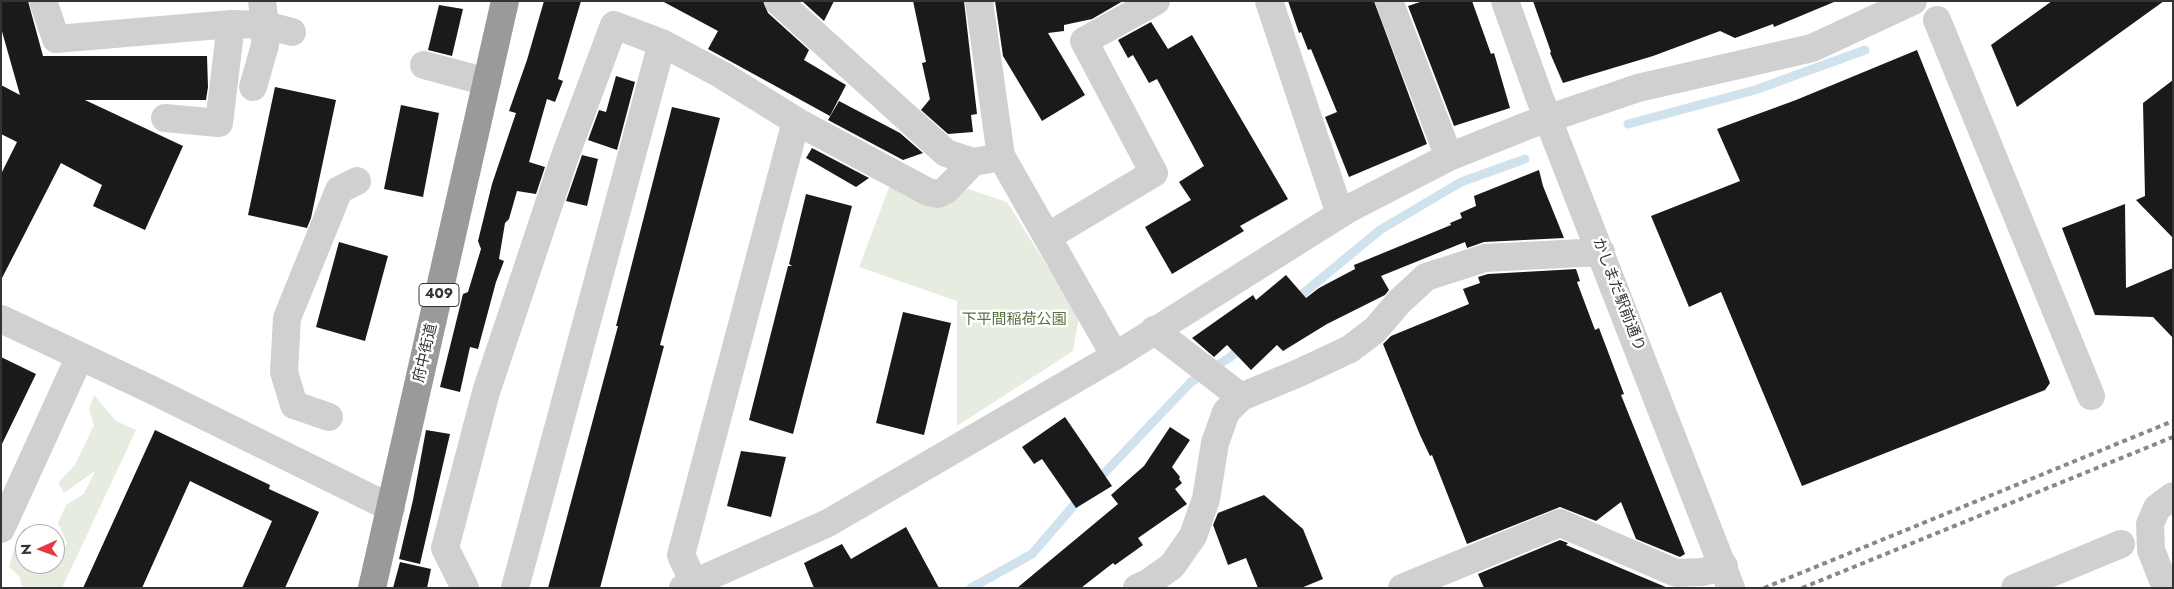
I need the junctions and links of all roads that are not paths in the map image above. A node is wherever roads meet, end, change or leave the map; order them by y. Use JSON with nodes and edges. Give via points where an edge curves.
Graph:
{"nodes":[{"id":1,"x":43,"y":1,"type":"edge"},
{"id":2,"x":505,"y":1,"type":"edge"},
{"id":3,"x":778,"y":1,"type":"edge"},
{"id":4,"x":978,"y":1,"type":"edge"},
{"id":5,"x":1156,"y":1,"type":"edge"},
{"id":6,"x":1269,"y":1,"type":"edge"},
{"id":7,"x":1389,"y":1,"type":"edge"},
{"id":8,"x":1505,"y":1,"type":"edge"},
{"id":9,"x":1913,"y":1,"type":"edge"},
{"id":10,"x":264,"y":13,"type":"edge"},
{"id":11,"x":1937,"y":20,"type":"dead end"},
{"id":12,"x":231,"y":24,"type":"junction"},
{"id":13,"x":292,"y":32,"type":"dead end"},
{"id":14,"x":662,"y":43,"type":"junction"},
{"id":15,"x":424,"y":65,"type":"dead end"},
{"id":16,"x":487,"y":82,"type":"junction"},
{"id":17,"x":253,"y":87,"type":"dead end"},
{"id":18,"x":165,"y":118,"type":"dead end"},
{"id":19,"x":1549,"y":118,"type":"junction"},
{"id":20,"x":796,"y":120,"type":"junction"},
{"id":21,"x":1001,"y":156,"type":"junction"},
{"id":22,"x":1448,"y":157,"type":"junction"},
{"id":23,"x":973,"y":162,"type":"junction"},
{"id":24,"x":357,"y":181,"type":"dead end"},
{"id":25,"x":1340,"y":214,"type":"junction"},
{"id":26,"x":1047,"y":237,"type":"junction"},
{"id":27,"x":1601,"y":252,"type":"junction"},
{"id":28,"x":1,"y":319,"type":"edge"},
{"id":29,"x":1154,"y":330,"type":"junction"},
{"id":30,"x":1115,"y":356,"type":"junction"},
{"id":31,"x":86,"y":359,"type":"junction"},
{"id":32,"x":2090,"y":396,"type":"dead end"},
{"id":33,"x":1241,"y":397,"type":"junction"},
{"id":34,"x":329,"y":417,"type":"dead end"},
{"id":35,"x":2173,"y":496,"type":"edge"},
{"id":36,"x":391,"y":508,"type":"junction"},
{"id":37,"x":1,"y":529,"type":"edge"},
{"id":38,"x":2121,"y":544,"type":"dead end"},
{"id":39,"x":1728,"y":577,"type":"edge"},
{"id":40,"x":689,"y":585,"type":"edge"},
{"id":41,"x":372,"y":588,"type":"edge"},
{"id":42,"x":465,"y":588,"type":"edge"},
{"id":43,"x":515,"y":588,"type":"edge"},
{"id":44,"x":1137,"y":588,"type":"edge"},
{"id":45,"x":1402,"y":588,"type":"edge"},
{"id":46,"x":2015,"y":588,"type":"edge"},
{"id":47,"x":2166,"y":588,"type":"edge"}],
"edges":[{"from":1,"to":12,"type":"street","via":[[56,39]]},
{"from":2,"to":16,"type":"highway","name":"府中街道","number":"409"},
{"from":3,"to":23,"type":"street","via":[[946,153]]},
{"from":4,"to":21,"type":"street"},
{"from":5,"to":26,"type":"street","via":[[1084,41],[1154,173]]},
{"from":6,"to":25,"type":"street"},
{"from":7,"to":22,"type":"street"},
{"from":8,"to":19,"type":"street","name":"かしまだ駅前通り"},
{"from":9,"to":19,"type":"street","via":[[1812,48],[1638,88]]},
{"from":10,"to":12,"type":"street"},
{"from":10,"to":13,"type":"street"},
{"from":10,"to":17,"type":"street","via":[[265,45]]},
{"from":11,"to":32,"type":"street"},
{"from":12,"to":18,"type":"street","via":[[219,123]]},
{"from":14,"to":20,"type":"street"},
{"from":14,"to":42,"type":"street","via":[[614,25],[564,156],[486,392],[445,548]]},
{"from":14,"to":43,"type":"street"},
{"from":15,"to":16,"type":"street"},
{"from":16,"to":36,"type":"highway","name":"府中街道","number":"409"},
{"from":19,"to":22,"type":"street"},
{"from":19,"to":27,"type":"street","name":"かしまだ駅前通り"},
{"from":20,"to":23,"type":"street","via":[[928,192],[938,194],[946,190]]},
{"from":20,"to":40,"type":"street","via":[[681,555]]},
{"from":21,"to":23,"type":"street"},
{"from":21,"to":26,"type":"street"},
{"from":22,"to":25,"type":"street"},
{"from":24,"to":34,"type":"street","via":[[339,190],[287,318],[284,372],[294,405]]},
{"from":25,"to":29,"type":"street"},
{"from":26,"to":30,"type":"street"},
{"from":27,"to":33,"type":"street","via":[[1485,258],[1426,277],[1375,330],[1350,349]]},
{"from":27,"to":39,"type":"street","name":"かしまだ駅前通り"},
{"from":28,"to":31,"type":"street"},
{"from":29,"to":30,"type":"street"},
{"from":29,"to":33,"type":"street"},
{"from":30,"to":40,"type":"street","via":[[828,523]]},
{"from":31,"to":36,"type":"street"},
{"from":31,"to":37,"type":"street"},
{"from":33,"to":44,"type":"street","via":[[1226,412],[1215,443],[1206,499],[1193,536],[1172,566]]},
{"from":35,"to":47,"type":"street","via":[[2158,508],[2150,524],[2151,550]]},
{"from":36,"to":41,"type":"highway","name":"府中街道","number":"409"},
{"from":38,"to":46,"type":"street"},
{"from":39,"to":45,"type":"street","via":[[1703,572],[1676,573],[1560,523]]}]}
